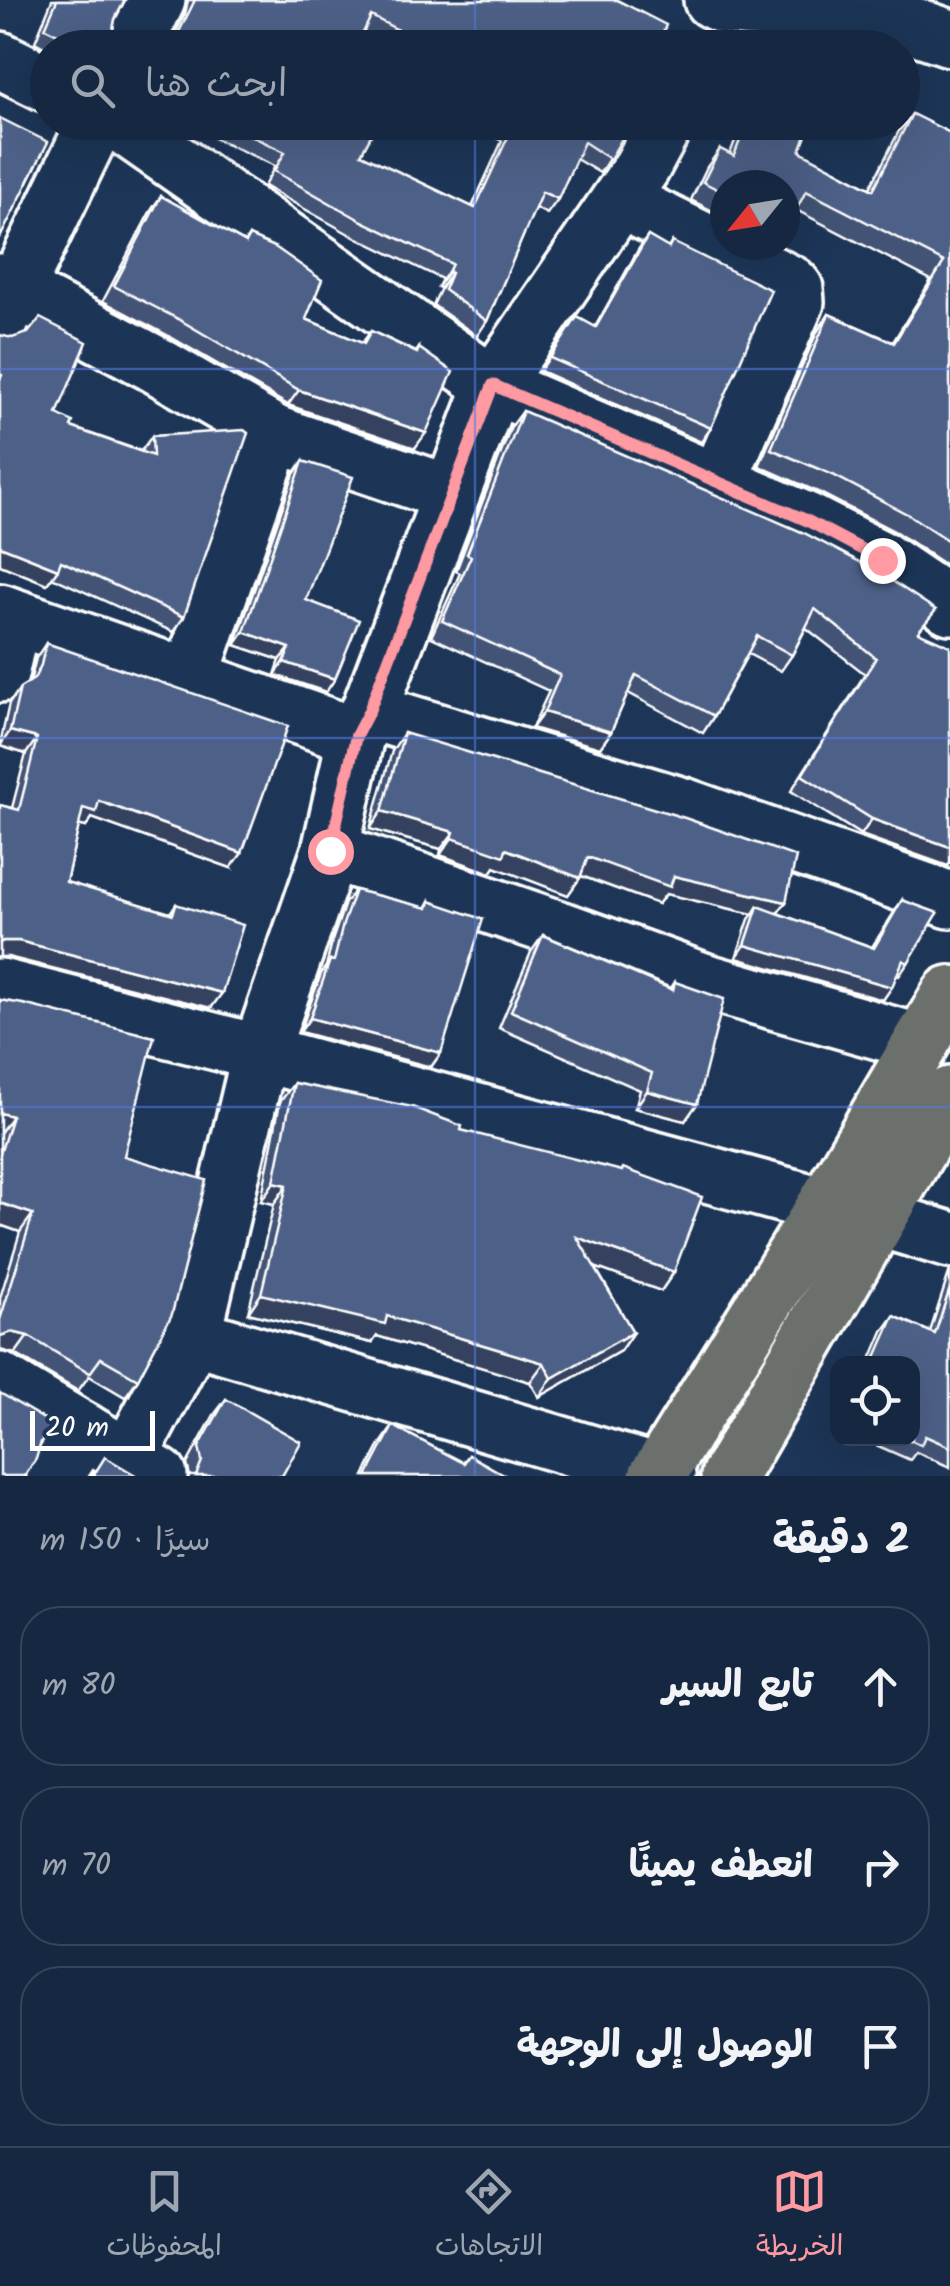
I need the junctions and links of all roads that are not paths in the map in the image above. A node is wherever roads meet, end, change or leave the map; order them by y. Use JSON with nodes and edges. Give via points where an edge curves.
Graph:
{"nodes":[{"id":1,"x":157,"y":0,"type":"edge"},
{"id":2,"x":719,"y":14,"type":"edge"},
{"id":3,"x":142,"y":30,"type":"edge"},
{"id":4,"x":950,"y":38,"type":"edge"},
{"id":5,"x":0,"y":60,"type":"edge"},
{"id":6,"x":30,"y":75,"type":"edge"},
{"id":7,"x":87,"y":140,"type":"edge"},
{"id":8,"x":144,"y":140,"type":"edge"},
{"id":9,"x":656,"y":140,"type":"edge"},
{"id":10,"x":620,"y":200,"type":"junction"},
{"id":11,"x":5,"y":298,"type":"edge"},
{"id":12,"x":493,"y":385,"type":"junction"},
{"id":13,"x":276,"y":434,"type":"junction"},
{"id":14,"x":718,"y":482,"type":"junction"},
{"id":15,"x":452,"y":494,"type":"junction"},
{"id":16,"x":950,"y":606,"type":"edge"},
{"id":17,"x":6,"y":615,"type":"edge"},
{"id":18,"x":0,"y":674,"type":"edge"},
{"id":19,"x":190,"y":678,"type":"junction"},
{"id":20,"x":362,"y":724,"type":"junction"},
{"id":21,"x":330,"y":851,"type":"junction"},
{"id":22,"x":950,"y":900,"type":"edge"},
{"id":23,"x":0,"y":987,"type":"edge"},
{"id":24,"x":950,"y":994,"type":"edge"},
{"id":25,"x":921,"y":1042,"type":"junction"},
{"id":26,"x":260,"y":1053,"type":"junction"},
{"id":27,"x":950,"y":1095,"type":"edge"},
{"id":28,"x":824,"y":1206,"type":"junction"},
{"id":29,"x":880,"y":1218,"type":"junction"},
{"id":30,"x":950,"y":1240,"type":"edge"},
{"id":31,"x":192,"y":1336,"type":"junction"},
{"id":32,"x":0,"y":1382,"type":"edge"},
{"id":33,"x":107,"y":1460,"type":"edge"},
{"id":34,"x":661,"y":1475,"type":"edge"},
{"id":35,"x":729,"y":1476,"type":"edge"}],
"edges":[{"from":1,"to":3,"type":"street"},
{"from":2,"to":4,"type":"street","via":[[880,19]]},
{"from":5,"to":6,"type":"street"},
{"from":7,"to":11,"type":"street"},
{"from":8,"to":12,"type":"street"},
{"from":9,"to":10,"type":"street"},
{"from":10,"to":12,"type":"street"},
{"from":10,"to":14,"type":"street","via":[[795,289],[796,302]]},
{"from":11,"to":13,"type":"street","via":[[153,363]]},
{"from":12,"to":14,"type":"street"},
{"from":12,"to":15,"type":"street"},
{"from":13,"to":15,"type":"street"},
{"from":13,"to":19,"type":"street"},
{"from":14,"to":16,"type":"street","via":[[882,560]]},
{"from":15,"to":20,"type":"street"},
{"from":17,"to":18,"type":"street"},
{"from":17,"to":19,"type":"street"},
{"from":19,"to":20,"type":"street"},
{"from":20,"to":21,"type":"street"},
{"from":20,"to":22,"type":"street","via":[[683,806]]},
{"from":21,"to":25,"type":"street","via":[[703,981]]},
{"from":21,"to":26,"type":"street"},
{"from":23,"to":26,"type":"street"},
{"from":24,"to":25,"type":"main road"},
{"from":25,"to":28,"type":"main road"},
{"from":26,"to":28,"type":"street"},
{"from":26,"to":31,"type":"street"},
{"from":27,"to":29,"type":"main road"},
{"from":28,"to":34,"type":"main road"},
{"from":29,"to":30,"type":"street"},
{"from":29,"to":35,"type":"main road"},
{"from":31,"to":33,"type":"street"},
{"from":31,"to":34,"type":"street"},
{"from":32,"to":33,"type":"street"}]}
